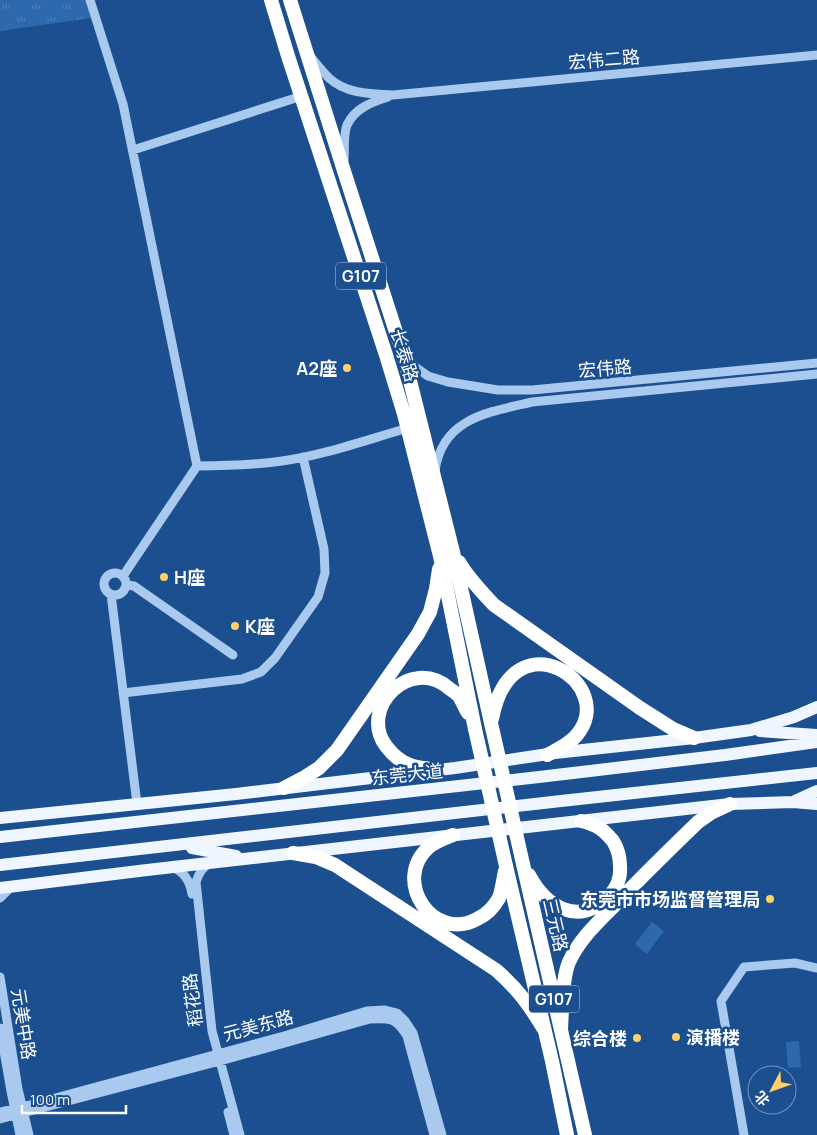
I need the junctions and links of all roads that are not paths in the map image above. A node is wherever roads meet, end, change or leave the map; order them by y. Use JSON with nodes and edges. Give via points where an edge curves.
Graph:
{"nodes":[{"id":1,"x":90,"y":0,"type":"edge"},
{"id":2,"x":271,"y":0,"type":"edge"},
{"id":3,"x":290,"y":0,"type":"edge"},
{"id":4,"x":306,"y":52,"type":"junction"},
{"id":5,"x":817,"y":55,"type":"edge"},
{"id":6,"x":302,"y":96,"type":"junction"},
{"id":7,"x":393,"y":96,"type":"junction"},
{"id":8,"x":133,"y":150,"type":"junction"},
{"id":9,"x":344,"y":172,"type":"junction"},
{"id":10,"x":404,"y":356,"type":"junction"},
{"id":11,"x":817,"y":364,"type":"edge"},
{"id":12,"x":817,"y":374,"type":"edge"},
{"id":13,"x":408,"y":428,"type":"junction"},
{"id":14,"x":303,"y":457,"type":"junction"},
{"id":15,"x":198,"y":466,"type":"junction"},
{"id":16,"x":434,"y":476,"type":"junction"},
{"id":17,"x":447,"y":554,"type":"junction"},
{"id":18,"x":123,"y":576,"type":"junction"},
{"id":19,"x":126,"y":585,"type":"junction"},
{"id":20,"x":111,"y":594,"type":"junction"},
{"id":21,"x":234,"y":655,"type":"dead end"},
{"id":22,"x":123,"y":693,"type":"junction"},
{"id":23,"x":817,"y":707,"type":"edge"},
{"id":24,"x":491,"y":723,"type":"junction"},
{"id":25,"x":475,"y":729,"type":"junction"},
{"id":26,"x":751,"y":730,"type":"junction"},
{"id":27,"x":817,"y":735,"type":"edge"},
{"id":28,"x":694,"y":738,"type":"junction"},
{"id":29,"x":817,"y":742,"type":"edge"},
{"id":30,"x":547,"y":754,"type":"junction"},
{"id":31,"x":436,"y":770,"type":"junction"},
{"id":32,"x":817,"y":773,"type":"edge"},
{"id":33,"x":284,"y":788,"type":"junction"},
{"id":34,"x":817,"y":792,"type":"edge"},
{"id":35,"x":236,"y":794,"type":"junction"},
{"id":36,"x":805,"y":803,"type":"edge"},
{"id":37,"x":137,"y":804,"type":"junction"},
{"id":38,"x":730,"y":804,"type":"junction"},
{"id":39,"x":817,"y":812,"type":"edge"},
{"id":40,"x":0,"y":818,"type":"edge"},
{"id":41,"x":173,"y":818,"type":"junction"},
{"id":42,"x":581,"y":821,"type":"junction"},
{"id":43,"x":453,"y":835,"type":"junction"},
{"id":44,"x":0,"y":837,"type":"edge"},
{"id":45,"x":177,"y":845,"type":"junction"},
{"id":46,"x":293,"y":853,"type":"junction"},
{"id":47,"x":252,"y":859,"type":"junction"},
{"id":48,"x":210,"y":863,"type":"junction"},
{"id":49,"x":522,"y":864,"type":"junction"},
{"id":50,"x":0,"y":866,"type":"edge"},
{"id":51,"x":506,"y":866,"type":"junction"},
{"id":52,"x":171,"y":867,"type":"junction"},
{"id":53,"x":16,"y":886,"type":"junction"},
{"id":54,"x":0,"y":888,"type":"edge"},
{"id":55,"x":0,"y":898,"type":"edge"},
{"id":56,"x":817,"y":968,"type":"edge"},
{"id":57,"x":0,"y":977,"type":"edge"},
{"id":58,"x":0,"y":1028,"type":"edge"},
{"id":59,"x":561,"y":1030,"type":"junction"},
{"id":60,"x":545,"y":1031,"type":"junction"},
{"id":61,"x":216,"y":1058,"type":"junction"},
{"id":62,"x":19,"y":1111,"type":"junction"},
{"id":63,"x":0,"y":1112,"type":"edge"},
{"id":64,"x":0,"y":1119,"type":"edge"},
{"id":65,"x":585,"y":1133,"type":"edge"},
{"id":66,"x":20,"y":1135,"type":"edge"},
{"id":67,"x":29,"y":1135,"type":"edge"},
{"id":68,"x":234,"y":1135,"type":"edge"},
{"id":69,"x":240,"y":1135,"type":"edge"},
{"id":70,"x":434,"y":1135,"type":"edge"},
{"id":71,"x":442,"y":1135,"type":"edge"},
{"id":72,"x":567,"y":1135,"type":"edge"},
{"id":73,"x":744,"y":1135,"type":"edge"}],
"edges":[{"from":1,"to":8,"type":"street","via":[[123,104]]},
{"from":2,"to":6,"type":"highway","name":"长泰路","number":"G107"},
{"from":3,"to":4,"type":"highway","name":"长泰路","number":"G107"},
{"from":4,"to":7,"type":"street","via":[[339,85],[362,93]]},
{"from":4,"to":9,"type":"highway","name":"长泰路","number":"G107"},
{"from":5,"to":7,"type":"street","name":"宏伟二路"},
{"from":6,"to":8,"type":"street"},
{"from":6,"to":13,"type":"highway","name":"长泰路","number":"G107"},
{"from":7,"to":9,"type":"street","via":[[363,107],[352,118],[345,136]]},
{"from":8,"to":15,"type":"street"},
{"from":9,"to":10,"type":"highway","name":"长泰路","number":"G107"},
{"from":10,"to":11,"type":"street","name":"宏伟路","via":[[428,376],[498,390],[532,390]]},
{"from":10,"to":16,"type":"highway","name":"长泰路","number":"G107"},
{"from":12,"to":16,"type":"street","name":"宏伟路","via":[[532,402],[496,410],[476,417],[450,434],[440,450]]},
{"from":13,"to":14,"type":"street"},
{"from":13,"to":17,"type":"highway","name":"长泰路","number":"G107"},
{"from":14,"to":15,"type":"street","via":[[254,464]]},
{"from":14,"to":22,"type":"street","via":[[324,549],[324,573],[318,596],[276,658],[261,672],[242,679]]},
{"from":15,"to":18,"type":"street"},
{"from":16,"to":17,"type":"highway","name":"长泰路","number":"G107"},
{"from":17,"to":24,"type":"highway","name":"长泰路","number":"G107"},
{"from":17,"to":25,"type":"highway","name":"长泰路","number":"G107"},
{"from":17,"to":28,"type":"highway","via":[[494,605],[640,708]]},
{"from":17,"to":33,"type":"highway","via":[[430,612],[418,634],[337,750],[319,768]]},
{"from":18,"to":19,"type":"street"},
{"from":18,"to":20,"type":"street","via":[[113,573],[105,579],[104,586]]},
{"from":19,"to":20,"type":"street","via":[[121,593]]},
{"from":19,"to":21,"type":"street","via":[[134,586]]},
{"from":20,"to":22,"type":"street"},
{"from":22,"to":37,"type":"street"},
{"from":23,"to":26,"type":"main road"},
{"from":24,"to":30,"type":"highway","via":[[499,693],[515,672],[538,664],[569,674],[585,700],[584,721],[576,736],[566,745]]},
{"from":24,"to":49,"type":"highway","name":"三元路","number":"G107","bridge":true},
{"from":25,"to":31,"type":"highway","via":[[458,696],[445,684],[431,678],[413,678],[392,691],[380,711],[381,740],[392,754],[410,765]]},
{"from":25,"to":51,"type":"highway","name":"三元路","number":"G107","bridge":true},
{"from":26,"to":27,"type":"main road"},
{"from":26,"to":28,"type":"main road"},
{"from":28,"to":30,"type":"main road"},
{"from":29,"to":41,"type":"main road","name":"东莞大道","via":[[657,764]]},
{"from":30,"to":31,"type":"main road"},
{"from":31,"to":33,"type":"main road"},
{"from":32,"to":45,"type":"main road"},
{"from":33,"to":35,"type":"main road"},
{"from":34,"to":36,"type":"main road"},
{"from":35,"to":37,"type":"main road"},
{"from":35,"to":41,"type":"main road"},
{"from":36,"to":38,"type":"main road"},
{"from":36,"to":39,"type":"street"},
{"from":37,"to":40,"type":"main road"},
{"from":38,"to":42,"type":"main road"},
{"from":38,"to":59,"type":"highway","via":[[698,822],[621,898],[580,944],[568,964]]},
{"from":41,"to":44,"type":"main road","name":"东莞大道"},
{"from":42,"to":43,"type":"main road"},
{"from":42,"to":49,"type":"highway","via":[[606,834],[620,857],[620,880],[614,891],[596,907],[584,912],[560,908],[539,891]]},
{"from":43,"to":46,"type":"main road"},
{"from":43,"to":51,"type":"highway","via":[[430,847],[416,864],[414,873],[418,898],[436,918],[457,925],[469,924],[491,910],[499,898]]},
{"from":45,"to":47,"type":"main road"},
{"from":45,"to":50,"type":"main road"},
{"from":46,"to":47,"type":"main road"},
{"from":46,"to":60,"type":"highway","via":[[335,864],[496,970],[522,994]]},
{"from":47,"to":48,"type":"main road"},
{"from":48,"to":52,"type":"main road"},
{"from":48,"to":61,"type":"street","name":"稻花路","via":[[199,873],[196,882]]},
{"from":49,"to":59,"type":"highway","name":"三元路","number":"G107"},
{"from":51,"to":60,"type":"highway","name":"三元路","number":"G107"},
{"from":52,"to":53,"type":"main road"},
{"from":52,"to":61,"type":"street","name":"稻花路","via":[[184,875],[193,896],[207,1032]]},
{"from":53,"to":54,"type":"main road"},
{"from":53,"to":55,"type":"street"},
{"from":56,"to":73,"type":"street","via":[[795,963],[744,967],[721,1001]]},
{"from":57,"to":62,"type":"street","name":"元美中路"},
{"from":58,"to":62,"type":"street","name":"元美中路"},
{"from":59,"to":65,"type":"highway","name":"三元路","number":"G107"},
{"from":60,"to":72,"type":"highway","name":"三元路","number":"G107"},
{"from":61,"to":62,"type":"street","name":"元美东路"},
{"from":61,"to":68,"type":"street","name":"稻花路"},
{"from":61,"to":69,"type":"street","name":"稻花路"},
{"from":61,"to":70,"type":"street","name":"元美东路","via":[[370,1019],[394,1020],[407,1036]]},
{"from":61,"to":71,"type":"street","name":"元美东路","via":[[367,1011],[397,1013],[413,1033]]},
{"from":62,"to":63,"type":"street","name":"元美东路"},
{"from":62,"to":64,"type":"street","name":"元美东路"},
{"from":62,"to":66,"type":"street","name":"元美中路"},
{"from":62,"to":67,"type":"street","name":"元美中路"}]}
